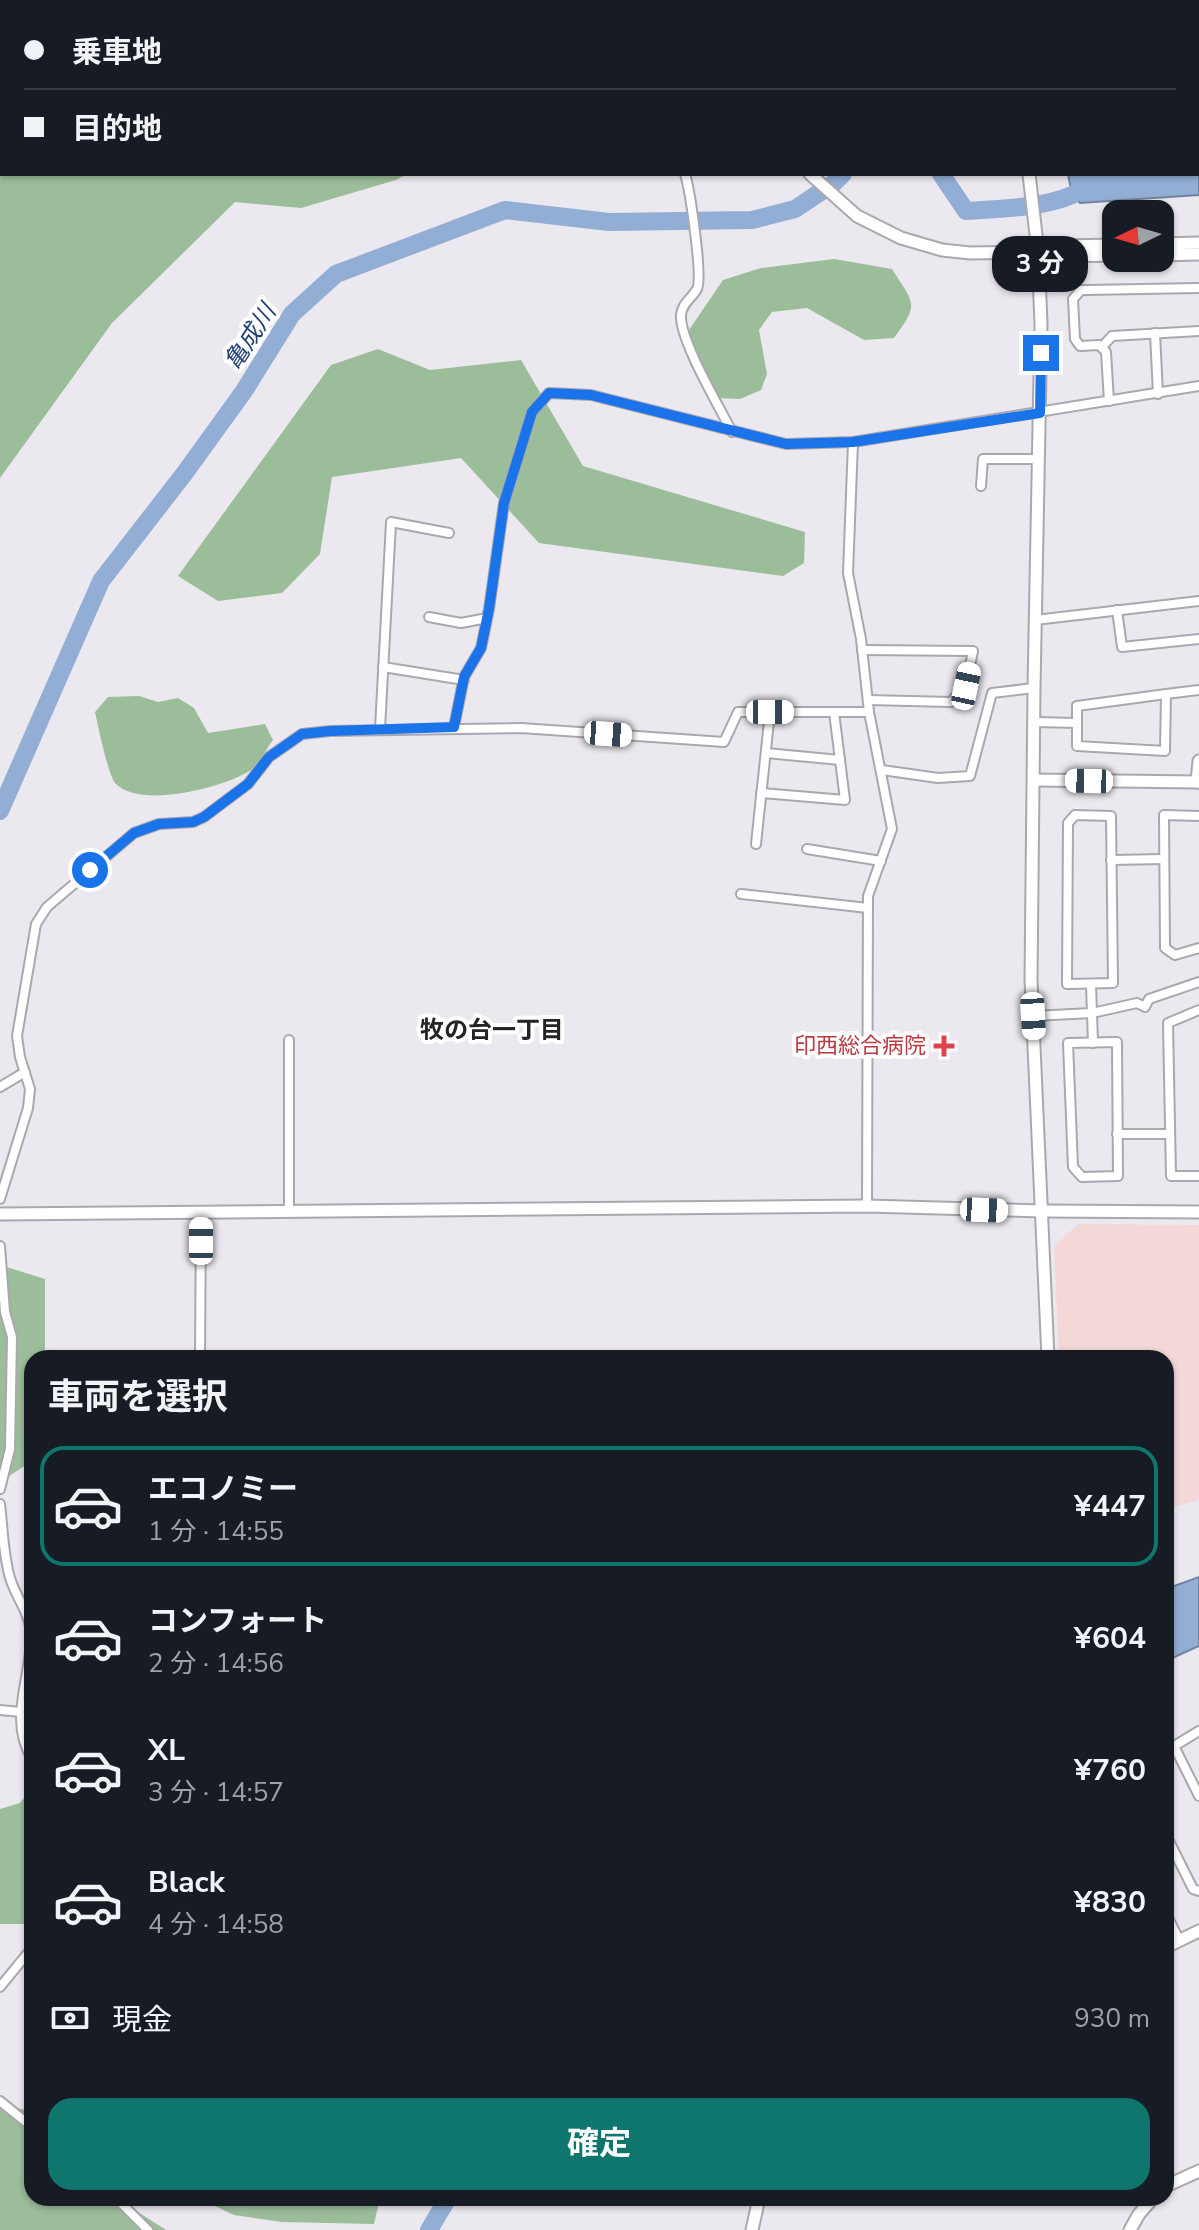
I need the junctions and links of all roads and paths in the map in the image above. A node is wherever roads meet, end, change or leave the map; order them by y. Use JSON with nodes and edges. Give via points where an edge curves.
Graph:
{"nodes":[{"id":1,"x":685,"y":176,"type":"edge"},
{"id":2,"x":812,"y":176,"type":"edge"},
{"id":3,"x":1029,"y":176,"type":"edge"},
{"id":4,"x":1199,"y":243,"type":"edge"},
{"id":5,"x":1174,"y":244,"type":"edge"},
{"id":6,"x":1102,"y":245,"type":"edge"},
{"id":7,"x":1038,"y":252,"type":"junction"},
{"id":8,"x":1199,"y":254,"type":"edge"},
{"id":9,"x":1102,"y":255,"type":"edge"},
{"id":10,"x":1174,"y":255,"type":"edge"},
{"id":11,"x":1199,"y":288,"type":"edge"},
{"id":12,"x":1199,"y":331,"type":"edge"},
{"id":13,"x":1155,"y":333,"type":"junction"},
{"id":14,"x":1102,"y":347,"type":"junction"},
{"id":15,"x":1199,"y":386,"type":"edge"},
{"id":16,"x":1158,"y":394,"type":"junction"},
{"id":17,"x":1109,"y":401,"type":"junction"},
{"id":18,"x":1040,"y":413,"type":"junction"},
{"id":19,"x":732,"y":432,"type":"junction"},
{"id":20,"x":853,"y":442,"type":"junction"},
{"id":21,"x":1039,"y":459,"type":"junction"},
{"id":22,"x":981,"y":486,"type":"dead end"},
{"id":23,"x":449,"y":533,"type":"dead end"},
{"id":24,"x":1199,"y":601,"type":"edge"},
{"id":25,"x":1117,"y":610,"type":"junction"},
{"id":26,"x":429,"y":617,"type":"dead end"},
{"id":27,"x":487,"y":618,"type":"junction"},
{"id":28,"x":1035,"y":620,"type":"junction"},
{"id":29,"x":1199,"y":639,"type":"edge"},
{"id":30,"x":862,"y":650,"type":"junction"},
{"id":31,"x":383,"y":667,"type":"junction"},
{"id":32,"x":464,"y":680,"type":"junction"},
{"id":33,"x":1034,"y":688,"type":"junction"},
{"id":34,"x":1199,"y":690,"type":"edge"},
{"id":35,"x":1166,"y":694,"type":"junction"},
{"id":36,"x":868,"y":700,"type":"junction"},
{"id":37,"x":770,"y":712,"type":"junction"},
{"id":38,"x":834,"y":712,"type":"junction"},
{"id":39,"x":869,"y":712,"type":"junction"},
{"id":40,"x":1034,"y":722,"type":"junction"},
{"id":41,"x":1077,"y":723,"type":"junction"},
{"id":42,"x":454,"y":727,"type":"junction"},
{"id":43,"x":380,"y":729,"type":"junction"},
{"id":44,"x":766,"y":753,"type":"junction"},
{"id":45,"x":840,"y":760,"type":"junction"},
{"id":46,"x":1199,"y":761,"type":"edge"},
{"id":47,"x":882,"y":770,"type":"junction"},
{"id":48,"x":1034,"y":780,"type":"junction"},
{"id":49,"x":1198,"y":782,"type":"edge"},
{"id":50,"x":761,"y":793,"type":"junction"},
{"id":51,"x":1199,"y":816,"type":"edge"},
{"id":52,"x":756,"y":844,"type":"dead end"},
{"id":53,"x":807,"y":849,"type":"dead end"},
{"id":54,"x":1164,"y":859,"type":"junction"},
{"id":55,"x":1111,"y":860,"type":"junction"},
{"id":56,"x":881,"y":861,"type":"junction"},
{"id":57,"x":741,"y":894,"type":"dead end"},
{"id":58,"x":868,"y":908,"type":"junction"},
{"id":59,"x":1199,"y":948,"type":"edge"},
{"id":60,"x":1199,"y":982,"type":"edge"},
{"id":61,"x":1091,"y":984,"type":"junction"},
{"id":62,"x":1199,"y":1010,"type":"edge"},
{"id":63,"x":1092,"y":1013,"type":"junction"},
{"id":64,"x":1033,"y":1016,"type":"junction"},
{"id":65,"x":289,"y":1040,"type":"dead end"},
{"id":66,"x":1093,"y":1043,"type":"junction"},
{"id":67,"x":25,"y":1072,"type":"junction"},
{"id":68,"x":0,"y":1087,"type":"edge"},
{"id":69,"x":1117,"y":1134,"type":"junction"},
{"id":70,"x":1170,"y":1134,"type":"junction"},
{"id":71,"x":1199,"y":1176,"type":"edge"},
{"id":72,"x":0,"y":1199,"type":"edge"},
{"id":73,"x":867,"y":1206,"type":"junction"},
{"id":74,"x":289,"y":1211,"type":"junction"},
{"id":75,"x":1043,"y":1211,"type":"junction"},
{"id":76,"x":201,"y":1212,"type":"junction"},
{"id":77,"x":1199,"y":1212,"type":"edge"},
{"id":78,"x":0,"y":1214,"type":"edge"},
{"id":79,"x":0,"y":1246,"type":"edge"},
{"id":80,"x":200,"y":1350,"type":"edge"},
{"id":81,"x":1048,"y":1350,"type":"edge"},
{"id":82,"x":0,"y":1489,"type":"edge"},
{"id":83,"x":0,"y":1504,"type":"edge"},
{"id":84,"x":24,"y":1607,"type":"edge"},
{"id":85,"x":24,"y":1690,"type":"edge"},
{"id":86,"x":0,"y":1710,"type":"edge"},
{"id":87,"x":21,"y":1712,"type":"junction"},
{"id":88,"x":1199,"y":1731,"type":"edge"},
{"id":89,"x":24,"y":1740,"type":"edge"},
{"id":90,"x":1174,"y":1747,"type":"edge"},
{"id":91,"x":1174,"y":1755,"type":"edge"},
{"id":92,"x":1199,"y":1796,"type":"edge"},
{"id":93,"x":1174,"y":1851,"type":"edge"},
{"id":94,"x":1199,"y":1891,"type":"edge"},
{"id":95,"x":1199,"y":1931,"type":"edge"},
{"id":96,"x":1174,"y":1933,"type":"edge"},
{"id":97,"x":1178,"y":1941,"type":"junction"},
{"id":98,"x":1174,"y":1943,"type":"edge"},
{"id":99,"x":24,"y":1958,"type":"edge"},
{"id":100,"x":0,"y":1987,"type":"edge"},
{"id":101,"x":0,"y":2101,"type":"edge"},
{"id":102,"x":24,"y":2120,"type":"edge"},
{"id":103,"x":1199,"y":2171,"type":"edge"},
{"id":104,"x":1174,"y":2182,"type":"edge"},
{"id":105,"x":124,"y":2206,"type":"edge"},
{"id":106,"x":757,"y":2206,"type":"edge"},
{"id":107,"x":1146,"y":2206,"type":"edge"},
{"id":108,"x":148,"y":2230,"type":"edge"},
{"id":109,"x":752,"y":2230,"type":"edge"},
{"id":110,"x":1130,"y":2230,"type":"edge"}],
"edges":[{"from":1,"to":19,"type":"street","via":[[698,272],[697,289],[681,315],[684,333]]},
{"from":2,"to":7,"type":"street","via":[[857,216],[901,238],[970,253]]},
{"from":3,"to":7,"type":"street"},
{"from":4,"to":5,"type":"street"},
{"from":6,"to":7,"type":"street"},
{"from":7,"to":9,"type":"street"},
{"from":7,"to":18,"type":"street"},
{"from":8,"to":10,"type":"street"},
{"from":11,"to":14,"type":"street","via":[[1081,290],[1073,299],[1075,339],[1080,346]]},
{"from":12,"to":13,"type":"street"},
{"from":13,"to":14,"type":"street","via":[[1112,336]]},
{"from":13,"to":16,"type":"street"},
{"from":14,"to":17,"type":"street"},
{"from":15,"to":16,"type":"street"},
{"from":16,"to":17,"type":"street"},
{"from":17,"to":18,"type":"street"},
{"from":18,"to":20,"type":"street"},
{"from":18,"to":21,"type":"street"},
{"from":19,"to":20,"type":"street","via":[[786,444]]},
{"from":19,"to":27,"type":"street","via":[[591,395],[549,393],[532,412],[504,503]]},
{"from":20,"to":30,"type":"street","via":[[848,573]]},
{"from":21,"to":22,"type":"street","via":[[983,459]]},
{"from":21,"to":28,"type":"street"},
{"from":23,"to":31,"type":"street","via":[[391,522]]},
{"from":24,"to":25,"type":"street"},
{"from":25,"to":28,"type":"street"},
{"from":25,"to":29,"type":"street","via":[[1122,647]]},
{"from":26,"to":27,"type":"street","via":[[461,623]]},
{"from":27,"to":32,"type":"street","via":[[481,648]]},
{"from":28,"to":33,"type":"street"},
{"from":30,"to":36,"type":"street"},
{"from":30,"to":36,"type":"street","via":[[973,651],[966,686],[951,702]]},
{"from":31,"to":32,"type":"street"},
{"from":31,"to":43,"type":"street"},
{"from":32,"to":42,"type":"street"},
{"from":33,"to":40,"type":"street"},
{"from":33,"to":47,"type":"street","via":[[992,693],[970,776],[938,778]]},
{"from":34,"to":35,"type":"street"},
{"from":35,"to":41,"type":"street","via":[[1077,706]]},
{"from":35,"to":41,"type":"street","via":[[1165,751],[1077,746]]},
{"from":36,"to":39,"type":"street"},
{"from":37,"to":38,"type":"street"},
{"from":37,"to":42,"type":"street","via":[[738,712],[724,742]]},
{"from":37,"to":44,"type":"street"},
{"from":38,"to":39,"type":"street"},
{"from":38,"to":45,"type":"street"},
{"from":39,"to":47,"type":"street"},
{"from":40,"to":41,"type":"street"},
{"from":40,"to":48,"type":"street"},
{"from":42,"to":43,"type":"street"},
{"from":43,"to":67,"type":"street","via":[[302,734],[204,817],[134,833],[47,907],[36,924],[17,1036]]},
{"from":44,"to":45,"type":"street"},
{"from":44,"to":50,"type":"street"},
{"from":45,"to":50,"type":"street","via":[[845,800]]},
{"from":46,"to":49,"type":"street"},
{"from":47,"to":56,"type":"street","via":[[892,829]]},
{"from":48,"to":49,"type":"street"},
{"from":48,"to":64,"type":"street"},
{"from":50,"to":52,"type":"street"},
{"from":51,"to":54,"type":"street","via":[[1164,815]]},
{"from":53,"to":56,"type":"street"},
{"from":54,"to":55,"type":"street"},
{"from":54,"to":59,"type":"street","via":[[1165,948],[1175,955]]},
{"from":55,"to":61,"type":"street","via":[[1113,983]]},
{"from":55,"to":61,"type":"street","via":[[1111,816],[1075,815],[1068,823],[1067,984]]},
{"from":56,"to":58,"type":"street"},
{"from":57,"to":58,"type":"street"},
{"from":58,"to":73,"type":"street"},
{"from":60,"to":63,"type":"street"},
{"from":61,"to":63,"type":"street"},
{"from":62,"to":70,"type":"street","via":[[1168,1023]]},
{"from":63,"to":64,"type":"street"},
{"from":63,"to":66,"type":"street"},
{"from":64,"to":75,"type":"street"},
{"from":65,"to":74,"type":"street"},
{"from":66,"to":69,"type":"street","via":[[1117,1042]]},
{"from":66,"to":69,"type":"street","via":[[1068,1043],[1073,1167],[1082,1177],[1118,1176]]},
{"from":67,"to":68,"type":"street"},
{"from":67,"to":72,"type":"street","via":[[28,1108]]},
{"from":69,"to":70,"type":"street"},
{"from":70,"to":71,"type":"street","via":[[1171,1176]]},
{"from":73,"to":74,"type":"street"},
{"from":73,"to":75,"type":"street"},
{"from":74,"to":76,"type":"street"},
{"from":75,"to":77,"type":"street"},
{"from":75,"to":81,"type":"street"},
{"from":76,"to":78,"type":"street"},
{"from":76,"to":80,"type":"street"},
{"from":79,"to":82,"type":"street","via":[[12,1337],[10,1449]]},
{"from":83,"to":84,"type":"street","via":[[10,1580]]},
{"from":85,"to":87,"type":"street"},
{"from":86,"to":87,"type":"street"},
{"from":87,"to":89,"type":"street"},
{"from":88,"to":90,"type":"street"},
{"from":91,"to":92,"type":"street"},
{"from":93,"to":94,"type":"street","via":[[1193,1889]]},
{"from":95,"to":97,"type":"street"},
{"from":96,"to":97,"type":"street"},
{"from":97,"to":98,"type":"street"},
{"from":99,"to":100,"type":"street"},
{"from":101,"to":102,"type":"street"},
{"from":103,"to":104,"type":"street"},
{"from":105,"to":108,"type":"street"},
{"from":106,"to":109,"type":"street"},
{"from":107,"to":110,"type":"street"}]}
